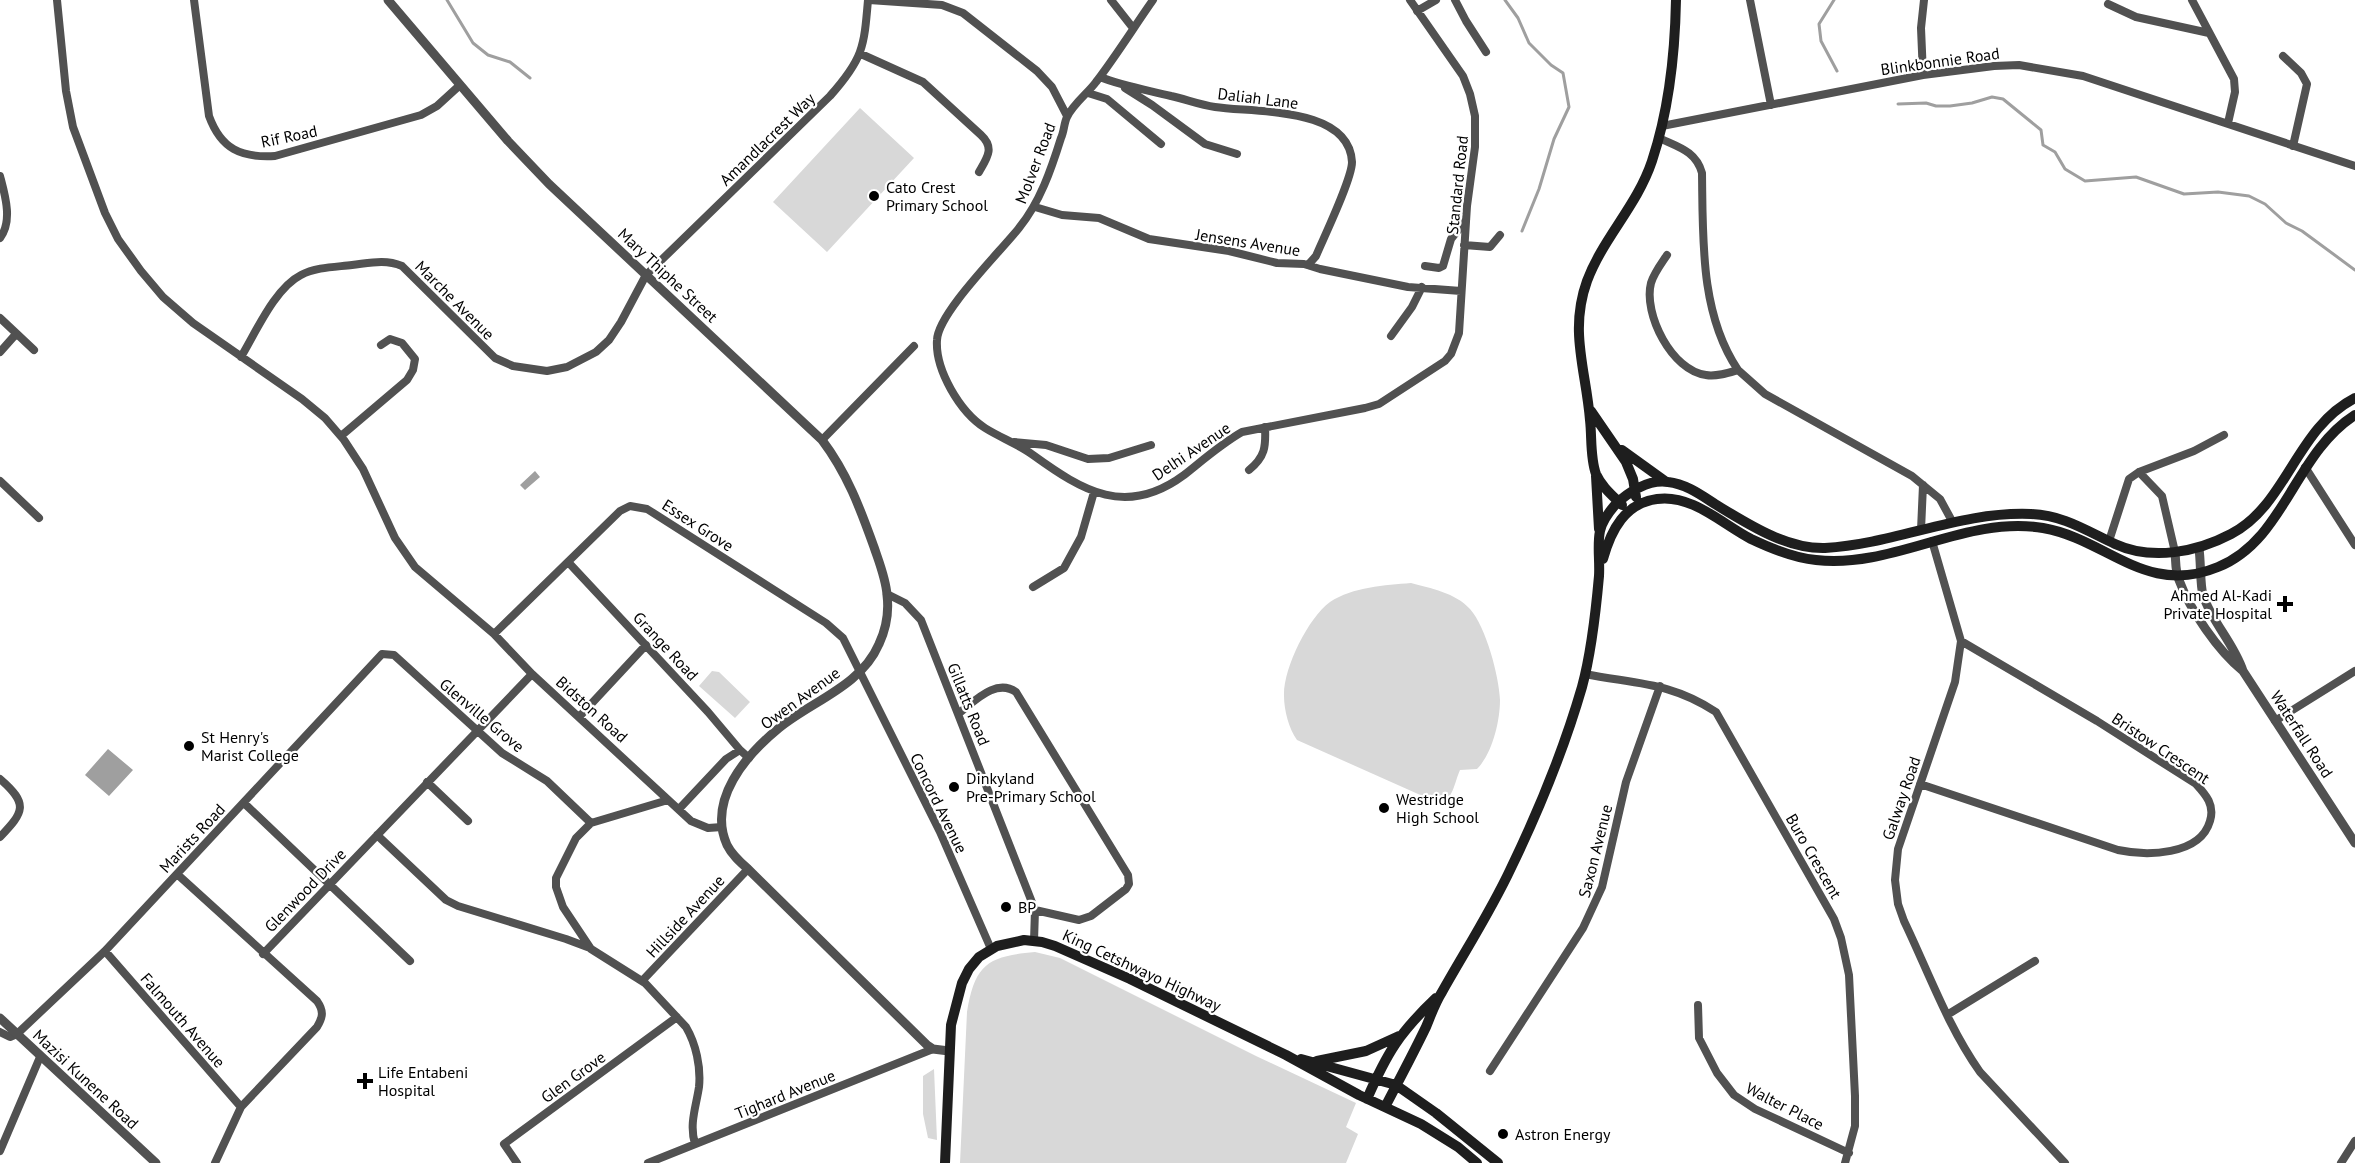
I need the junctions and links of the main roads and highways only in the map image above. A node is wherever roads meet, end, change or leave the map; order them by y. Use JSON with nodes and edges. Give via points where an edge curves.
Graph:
{"nodes":[{"id":1,"x":1676,"y":0,"type":"edge"},
{"id":2,"x":2355,"y":398,"type":"edge"},
{"id":3,"x":1588,"y":405,"type":"junction"},
{"id":4,"x":2355,"y":415,"type":"edge"},
{"id":5,"x":1614,"y":445,"type":"junction"},
{"id":6,"x":1595,"y":472,"type":"junction"},
{"id":7,"x":1665,"y":481,"type":"junction"},
{"id":8,"x":1635,"y":490,"type":"junction"},
{"id":9,"x":1619,"y":502,"type":"junction"},
{"id":10,"x":1633,"y":508,"type":"junction"},
{"id":11,"x":1600,"y":532,"type":"junction"},
{"id":12,"x":1599,"y":573,"type":"junction"},
{"id":13,"x":1441,"y":994,"type":"junction"},
{"id":14,"x":1399,"y":1036,"type":"junction"},
{"id":15,"x":1286,"y":1055,"type":"junction"},
{"id":16,"x":1311,"y":1062,"type":"junction"},
{"id":17,"x":1376,"y":1078,"type":"junction"},
{"id":18,"x":1396,"y":1085,"type":"junction"},
{"id":19,"x":1367,"y":1099,"type":"junction"},
{"id":20,"x":1385,"y":1107,"type":"junction"},
{"id":21,"x":945,"y":1163,"type":"edge"},
{"id":22,"x":1478,"y":1163,"type":"edge"},
{"id":23,"x":1498,"y":1163,"type":"edge"}],
"edges":[{"from":1,"to":3,"type":"main road","via":[[1670,80],[1659,138],[1643,184],[1596,261],[1583,298],[1578,344]]},
{"from":2,"to":7,"type":"main road","via":[[2314,431],[2271,498],[2250,520],[2234,533],[2199,549],[2175,552],[2139,551],[2050,516],[2010,514],[1952,521],[1850,546],[1815,548],[1760,530],[1692,490]]},
{"from":3,"to":5,"type":"main road"},
{"from":3,"to":6,"type":"main road"},
{"from":4,"to":10,"type":"main road","via":[[2320,445],[2252,546],[2218,567],[2177,577],[2145,571],[2074,537],[2041,528],[1976,530],[1878,556],[1815,560],[1750,538],[1681,499],[1658,499]]},
{"from":5,"to":7,"type":"main road"},
{"from":5,"to":8,"type":"main road","via":[[1630,471]]},
{"from":6,"to":9,"type":"main road"},
{"from":6,"to":11,"type":"main road"},
{"from":7,"to":8,"type":"main road"},
{"from":8,"to":9,"type":"main road"},
{"from":8,"to":10,"type":"main road"},
{"from":9,"to":10,"type":"main road"},
{"from":9,"to":11,"type":"main road"},
{"from":10,"to":12,"type":"main road","via":[[1619,521],[1610,538]]},
{"from":11,"to":12,"type":"main road"},
{"from":12,"to":13,"type":"main road","via":[[1585,674],[1545,790],[1511,868]]},
{"from":13,"to":14,"type":"main road"},
{"from":13,"to":18,"type":"main road"},
{"from":14,"to":16,"type":"main road","via":[[1366,1051]]},
{"from":14,"to":17,"type":"main road"},
{"from":15,"to":16,"type":"main road","name":"King Cetshwayo Highway"},
{"from":15,"to":19,"type":"main road","name":"King Cetshwayo Highway"},
{"from":15,"to":21,"type":"main road","name":"King Cetshwayo Highway","via":[[1055,946],[1034,941],[1012,942],[991,949],[974,962],[962,983],[951,1025]]},
{"from":16,"to":17,"type":"main road","name":"King Cetshwayo Highway"},
{"from":17,"to":18,"type":"main road","name":"King Cetshwayo Highway"},
{"from":17,"to":19,"type":"main road"},
{"from":18,"to":20,"type":"main road"},
{"from":18,"to":23,"type":"main road","name":"King Cetshwayo Highway"},
{"from":19,"to":20,"type":"main road","name":"King Cetshwayo Highway"},
{"from":20,"to":22,"type":"main road","name":"King Cetshwayo Highway","via":[[1435,1132]]}]}
